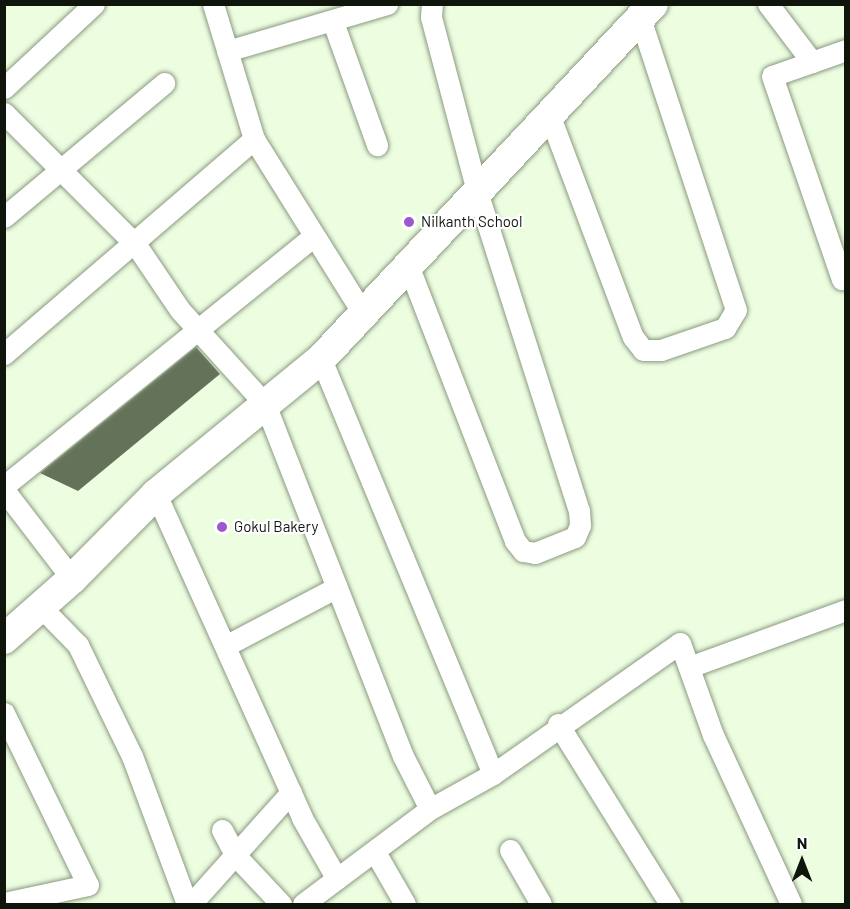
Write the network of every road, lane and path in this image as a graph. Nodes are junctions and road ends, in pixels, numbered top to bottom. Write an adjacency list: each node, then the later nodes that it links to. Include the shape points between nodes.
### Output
1 (94, 4): 12 (street)
2 (213, 4): 9 (street)
3 (387, 4): 7 (street)
4 (432, 4): 18 (street, via 431,17)
5 (768, 4): 10 (street)
6 (647, 11): 14 (main road); 14 (street, via 736,310 726,328 661,350 643,350 633,337)
7 (333, 22): 9 (street); 16 (street)
8 (846, 50): 10 (street)
9 (227, 51): 15 (street)
10 (812, 62): 23 (street, via 772,76 842,279)
11 (164, 83): 17 (street)
12 (4, 88)
13 (4, 113): 17 (street)
14 (549, 114): 18 (main road)
15 (254, 139): 20 (street); 21 (street)
16 (377, 145)
17 (62, 168): 19 (street); 21 (street)
18 (478, 195): 22 (main road); 22 (street, via 579,511 580,525 575,537 535,553 523,551 514,541)
19 (4, 217)
20 (315, 236): 24 (street); 25 (street)
21 (136, 245): 25 (street); 26 (street)
22 (408, 265): 24 (main road)
23 (846, 277)
24 (364, 315): 27 (main road)
25 (198, 330): 28 (street); 29 (street)
26 (4, 354)
27 (321, 359): 28 (main road); 40 (street)
28 (265, 404): 30 (main road); 32 (street)
29 (4, 488): 31 (street)
30 (156, 494): 31 (main road); 36 (street)
31 (72, 579): 33 (main road)
32 (337, 587): 36 (street); 42 (street, via 403,756)
33 (41, 607): 35 (main road); 49 (street, via 78,645 132,756)
34 (846, 610): 37 (street)
35 (4, 639)
36 (227, 645): 41 (street)
37 (689, 667): 39 (street, via 680,643); 55 (street, via 713,735)
38 (4, 713): 48 (street, via 88,885)
39 (558, 724): 40 (street); 54 (street)
40 (493, 774): 42 (street)
41 (291, 792): 46 (street); 47 (street)
42 (430, 809): 45 (street)
43 (222, 830): 46 (street)
44 (510, 850): 53 (street)
45 (375, 852): 47 (street); 52 (street)
46 (236, 856): 49 (street); 50 (street)
47 (337, 879): 51 (street)
48 (4, 903)
49 (189, 904)
50 (281, 904)
51 (303, 904)
52 (405, 904)
53 (541, 904)
54 (670, 904)
55 (791, 904)

